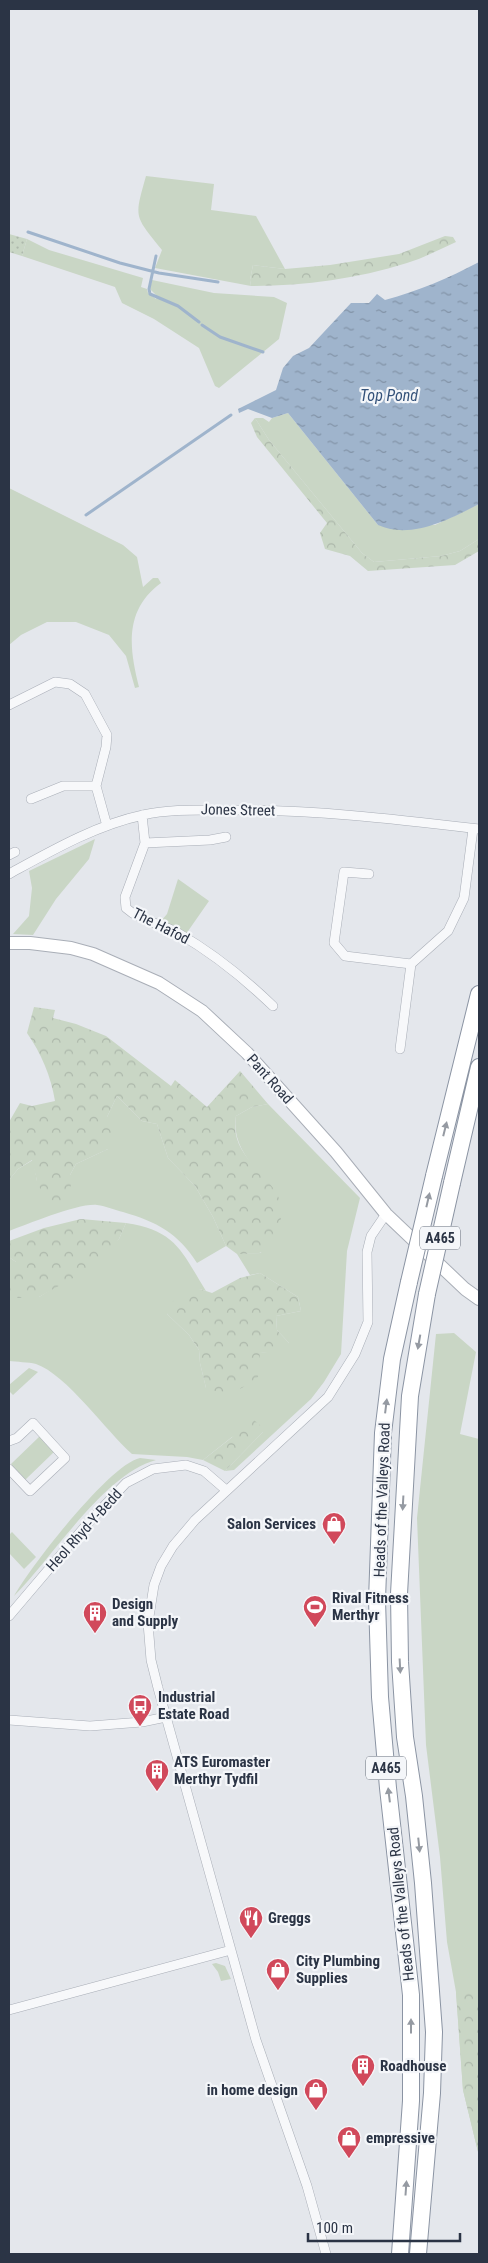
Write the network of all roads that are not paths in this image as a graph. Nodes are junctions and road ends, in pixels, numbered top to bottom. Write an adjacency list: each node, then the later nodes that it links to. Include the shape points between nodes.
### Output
1 (9, 705): 2 (street, via 55,682 78,687 107,735)
2 (96, 786): 3 (street, via 63,786); 5 (street)
3 (31, 799)
4 (142, 815): 5 (street, Jones Street); 6 (street, Jones Street, via 173,810 321,812); 8 (street, The Hafod)
5 (107, 826): 9 (street, Jones Street)
6 (476, 829): 12 (street, via 464,898 448,931)
7 (226, 837): 8 (street)
8 (145, 843): 14 (street, The Hafod, via 125,897 126,908 134,915 189,939)
9 (9, 874)
10 (369, 874): 12 (street, via 344,872 334,943 345,956)
11 (9, 943): 17 (street, Pant Road, via 71,948 93,954 159,984 202,1011 247,1053 336,1152)
12 (411, 964): 15 (street)
13 (479, 994): 28 (highway, Heads of the Valleys Road / A465, one-way to 13, bridge, via 412,2101 411,1995 380,1697 377,1600 383,1433 392,1359)
14 (273, 1006)
15 (400, 1049)
16 (479, 1067): 29 (highway, Heads of the Valleys Road / A465, one-way to 29, bridge, via 427,1294 410,1396 399,1594 402,1699 422,1874 434,2032)
17 (386, 1214): 18 (street, Pant Road, via 439,1266); 21 (street, via 371,1236 367,1252 368,1322 355,1354 328,1397)
18 (479, 1299)
19 (9, 1441): 20 (street, via 18,1438 33,1423 66,1458 30,1491)
20 (9, 1469)
21 (226, 1490): 22 (street, Heol Rhyd-Y-Bedd, via 204,1471 186,1465 153,1469 126,1483); 23 (street, via 173,1546 154,1585 148,1623 149,1642)
22 (9, 1616)
23 (166, 1717): 24 (street, via 90,1726); 25 (street)
24 (9, 1720)
25 (231, 1950): 26 (street); 27 (street, via 256,2040 310,2194)
26 (9, 2010)
27 (326, 2254)
28 (400, 2254)
29 (418, 2254)

